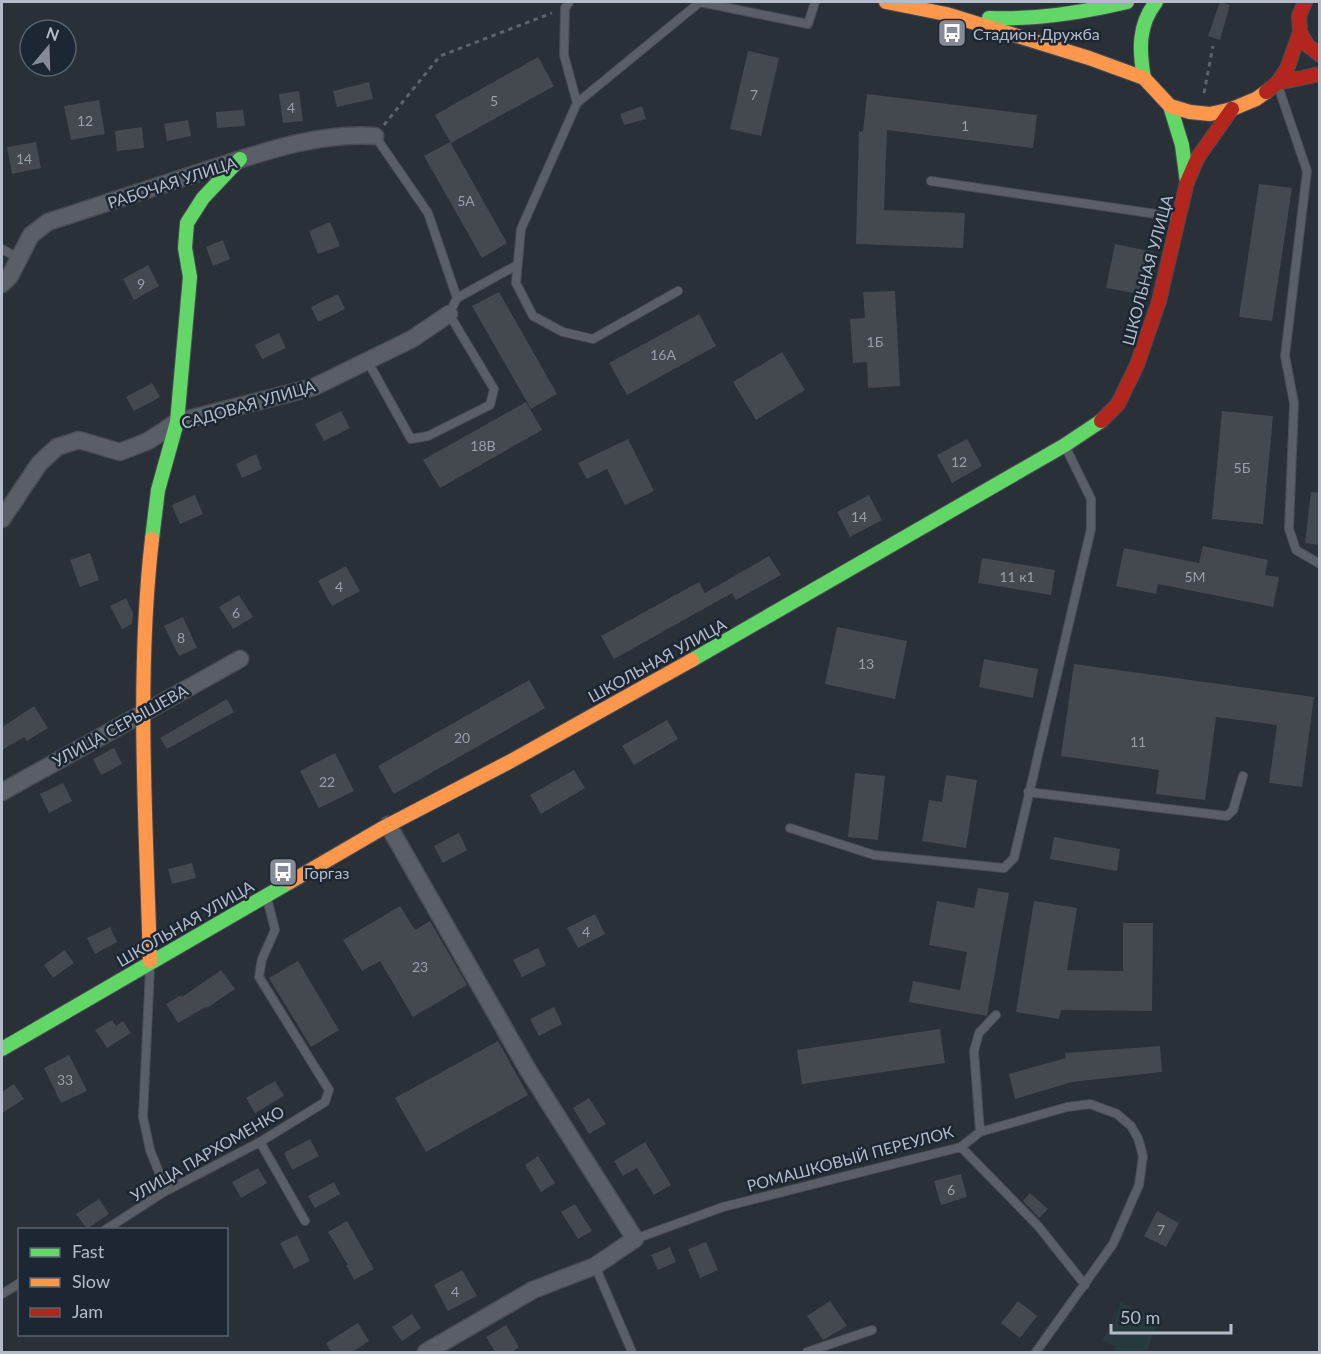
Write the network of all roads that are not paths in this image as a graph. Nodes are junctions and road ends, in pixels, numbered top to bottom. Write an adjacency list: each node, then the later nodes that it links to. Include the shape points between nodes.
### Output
1 (815, 2): 16 (lane, via 808,24 700,2)
2 (886, 2): 9 (main road)
3 (1127, 2): 8 (main road)
4 (1156, 2): 14 (main road, via 1143,22 1139,54)
5 (1289, 2): 10 (main road)
6 (1305, 2): 10 (main road)
7 (567, 5): 16 (lane, via 564,55)
8 (1077, 8): 9 (main road, via 1010,20)
9 (946, 15): 14 (main road)
10 (1299, 16): 11 (main road)
11 (1300, 32): 12 (main road, via 1307,45); 15 (main road, via 1287,69)
12 (1320, 55)
13 (1320, 74): 15 (main road)
14 (1144, 78): 17 (main road)
15 (1277, 83): 18 (main road, via 1256,99); 35 (lane, via 1307,171 1285,356 1294,403 1289,529 1296,550)
16 (577, 103): 26 (lane, via 521,229)
17 (1170, 106): 18 (main road, via 1210,114); 22 (main road, via 1182,145)
18 (1232, 109): 22 (main road, via 1198,157)
19 (375, 136): 20 (street, РАБОЧАЯ УЛИЦА, via 350,134 307,141); 29 (lane, via 428,213)
20 (240, 159): 25 (street, РАБОЧАЯ УЛИЦА, via 48,222 31,235); 32 (main road, via 203,198 187,223 185,248 190,277)
21 (932, 181): 23 (lane)
22 (1187, 182): 23 (main road, ШКОЛЬНАЯ УЛИЦА)
23 (1180, 218): 33 (main road, ШКОЛЬНАЯ УЛИЦА, via 1159,301 1137,365 1118,404 1100,422)
24 (2, 249): 25 (lane)
25 (18, 258): 27 (street, РАБОЧАЯ УЛИЦА)
26 (517, 265): 28 (lane, via 516,284 533,316 563,332 593,339); 29 (lane)
27 (2, 284)
28 (678, 291)
29 (456, 298): 30 (lane)
30 (450, 314): 31 (street, САДОВАЯ УЛИЦА); 31 (lane, via 494,389 490,405 428,436 411,439)
31 (368, 362): 32 (street, САДОВАЯ УЛИЦА, via 314,387)
32 (177, 422): 34 (street, САДОВАЯ УЛИЦА, via 148,441 120,452 79,440 57,447 39,464); 37 (main road, via 158,490 149,569)
33 (1065, 445): 40 (lane, via 1091,499 1091,529); 41 (main road, ШКОЛЬНАЯ УЛИЦА, via 738,634)
34 (2, 519)
35 (1320, 564)
36 (240, 659): 37 (street, УЛИЦА СЕРЫШЕВА)
37 (143, 712): 39 (street, УЛИЦА СЕРЫШЕВА); 44 (main road)
38 (1243, 776): 40 (lane, via 1233,810 1227,816)
39 (2, 792)
40 (1028, 792): 42 (lane, via 1014,858 1004,868 874,855)
41 (388, 825): 43 (main road, ШКОЛЬНАЯ УЛИЦА); 53 (street, via 528,1070)
42 (790, 828)
43 (267, 895): 44 (main road, ШКОЛЬНАЯ УЛИЦА); 48 (lane, УЛИЦА ПАРХОМЕНКО, via 274,930 259,977 329,1090 325,1102)
44 (150, 961): 46 (main road, ШКОЛЬНАЯ УЛИЦА); 50 (lane, via 143,1117)
45 (996, 1015): 47 (lane, via 979,1033 974,1051)
46 (2, 1049)
47 (980, 1132): 49 (lane, РОМАШКОВЫЙ ПЕРЕУЛОК); 56 (lane, РОМАШКОВЫЙ ПЕРЕУЛОК, via 1090,1104 1117,1114 1131,1126 1143,1156 1139,1185 1113,1244)
48 (260, 1142): 50 (lane, УЛИЦА ПАРХОМЕНКО); 51 (lane)
49 (961, 1147): 53 (lane, РОМАШКОВЫЙ ПЕРЕУЛОК, via 723,1207); 56 (lane, via 1039,1227)
50 (164, 1192): 52 (lane, УЛИЦА ПАРХОМЕНКО)
51 (305, 1221)
52 (108, 1228)
53 (635, 1239): 54 (street)
54 (595, 1266): 59 (street, via 533,1290); 60 (lane)
55 (18, 1284): 57 (lane)
56 (1085, 1285): 62 (lane, РОМАШКОВЫЙ ПЕРЕУЛОК)
57 (2, 1294)
58 (872, 1330): 61 (lane)
59 (426, 1353)
60 (632, 1353)
61 (807, 1353)
62 (1036, 1353)

